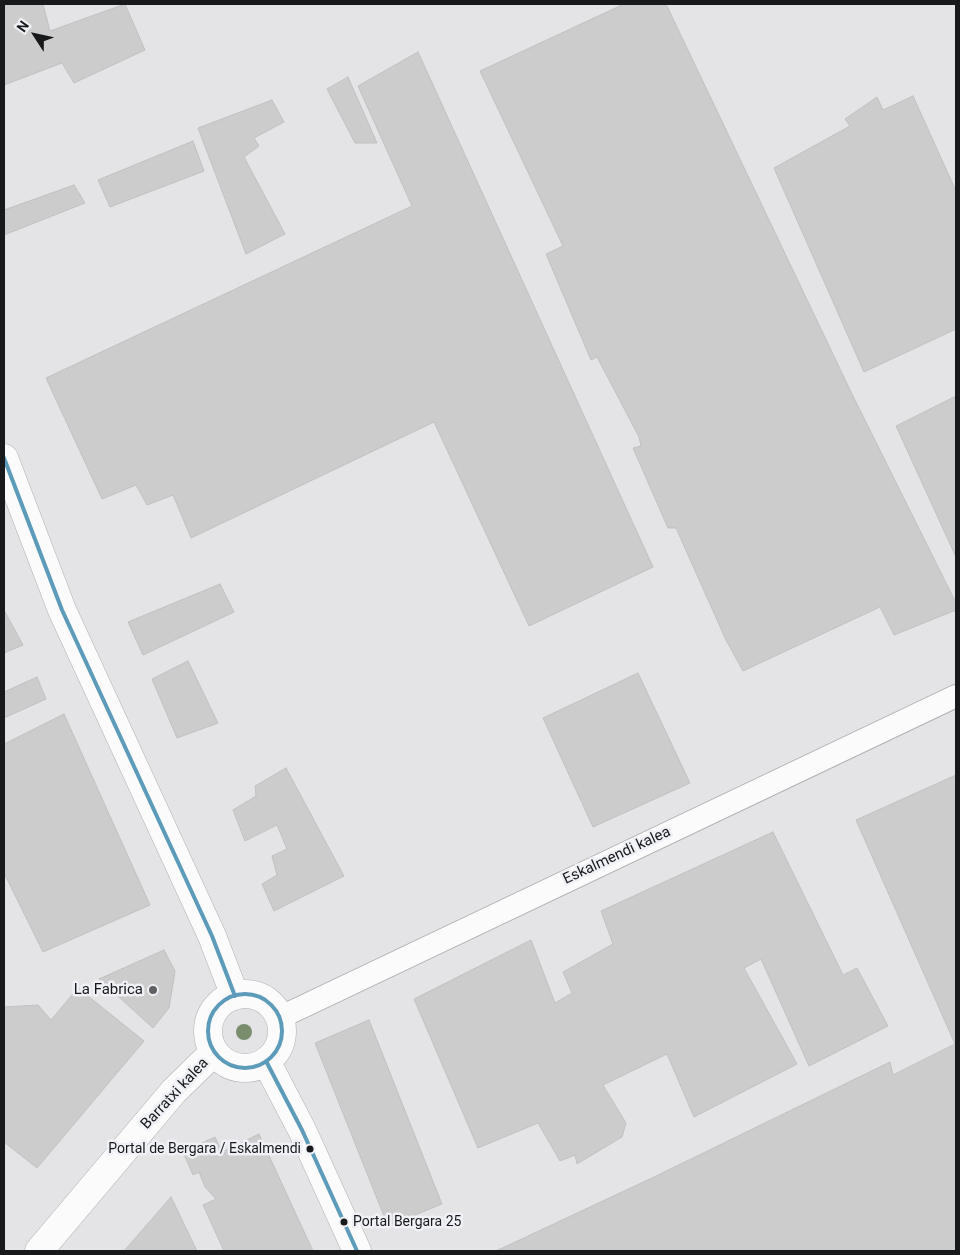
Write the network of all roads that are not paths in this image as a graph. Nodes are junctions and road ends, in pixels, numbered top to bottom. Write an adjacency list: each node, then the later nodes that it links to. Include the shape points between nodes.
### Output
1 (4, 458): 3 (street, via 62,610 212,936)
2 (956, 696): 4 (street, Eskalmendi kalea)
3 (234, 996): 4 (street, via 248,994 261,998 272,1006); 5 (street, via 224,1001 210,1019 209,1042)
4 (279, 1018): 6 (street, via 280,1042)
5 (214, 1052): 6 (street, via 229,1065 248,1069); 7 (street, Barratxi kalea, via 174,1091)
6 (266, 1062): 8 (street, via 302,1130)
7 (39, 1251)
8 (357, 1251)

